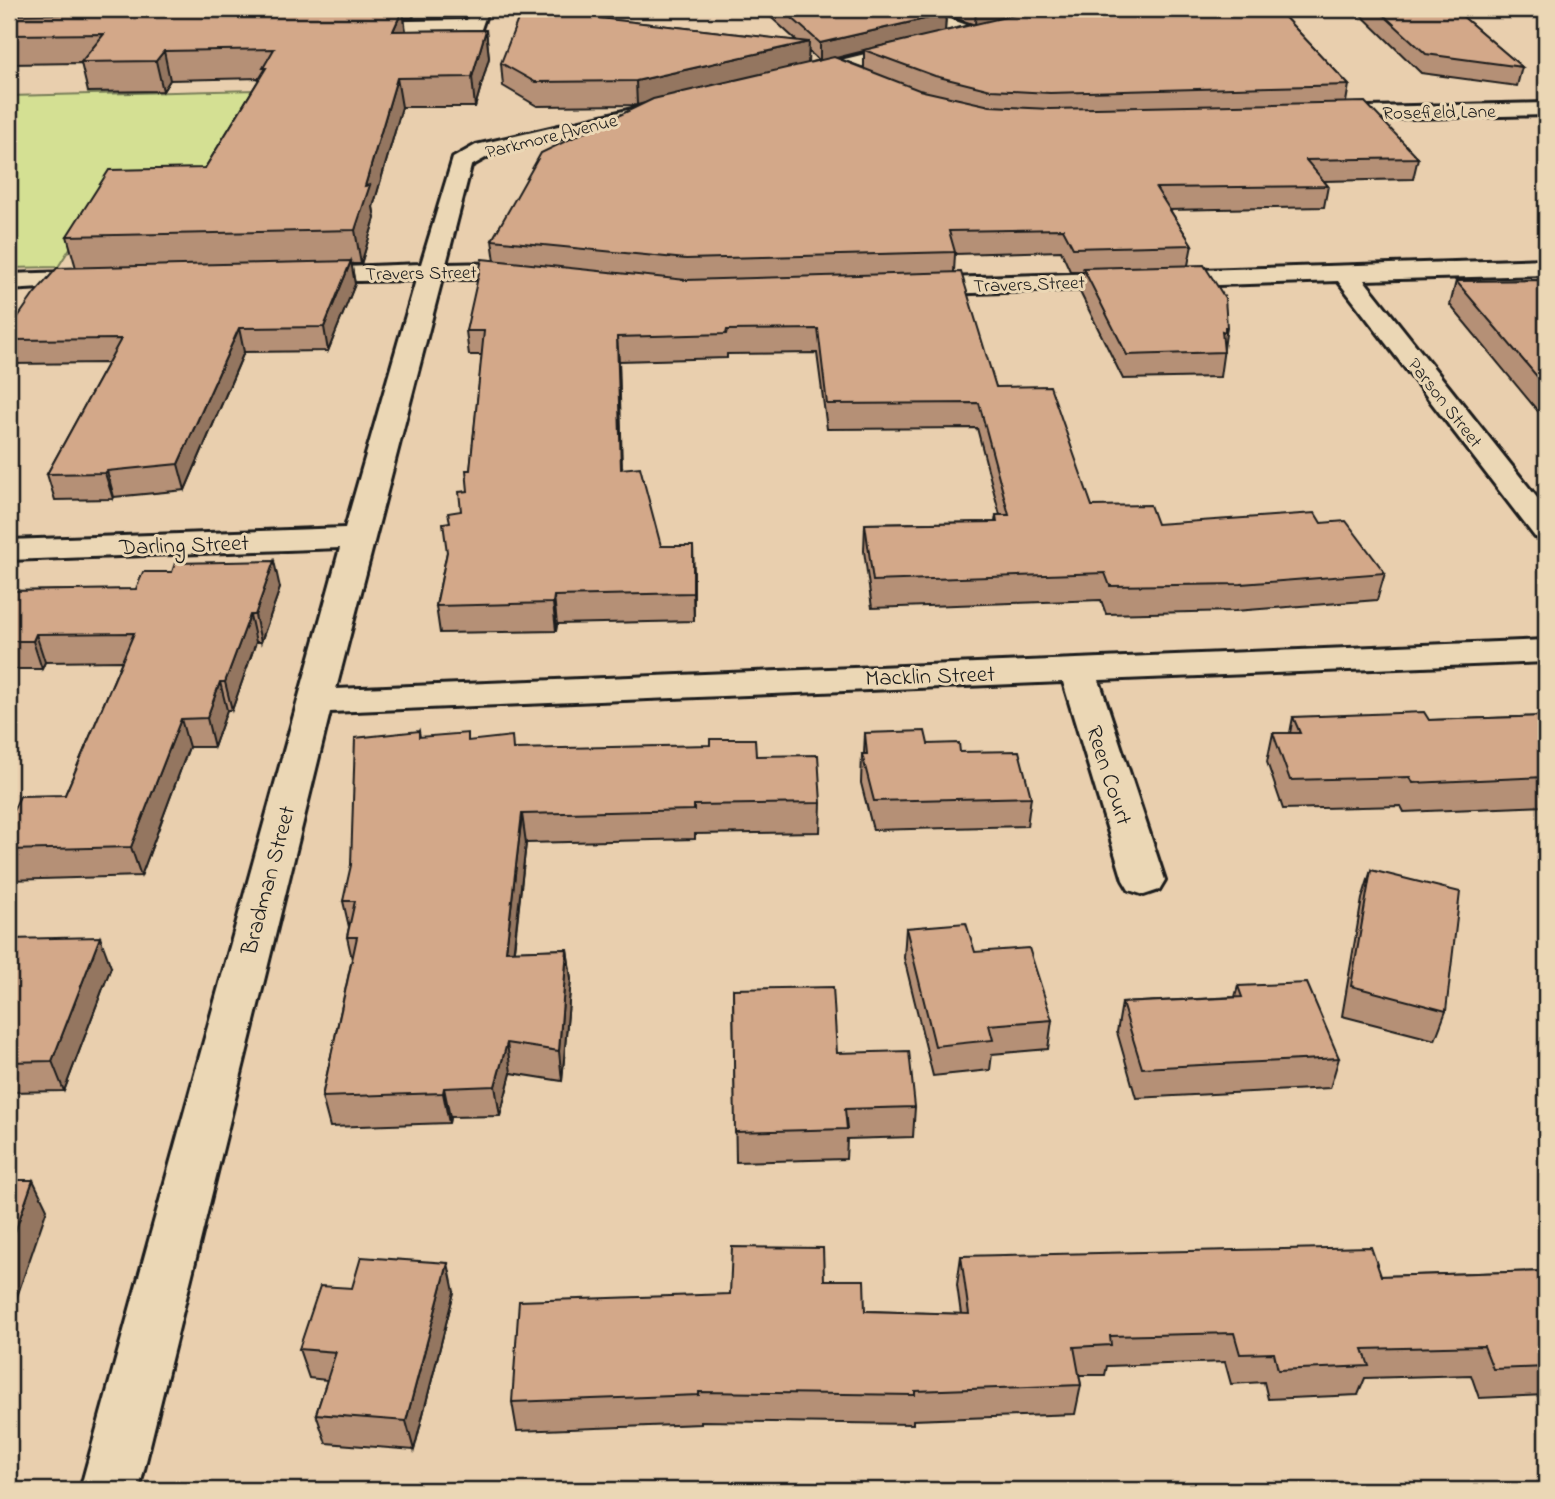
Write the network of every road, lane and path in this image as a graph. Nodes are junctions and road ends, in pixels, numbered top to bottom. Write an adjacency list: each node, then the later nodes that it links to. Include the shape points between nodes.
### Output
1 (479, 9): 3 (street, via 475,25)
2 (905, 9): 4 (street, via 981,32)
3 (340, 29)
4 (836, 67): 5 (street); 6 (street)
5 (785, 79)
6 (875, 82)
7 (683, 103): 11 (street, Parkmore Avenue, via 484,150 461,163)
8 (1546, 109): 9 (street, Rosefield Lane)
9 (1309, 115)
10 (1546, 267): 12 (street, Travers Street)
11 (432, 271): 13 (street, Travers Street); 15 (street, Travers Street); 19 (street, Bradman Street)
12 (1345, 273): 17 (street, Travers Street); 18 (street, Parson Street)
13 (281, 275)
14 (118, 279): 16 (street)
15 (556, 279)
16 (9, 282)
17 (883, 287)
18 (1546, 530)
19 (359, 537): 20 (street, Darling Street); 23 (street, Bradman Street)
20 (9, 550)
21 (1546, 652): 22 (street, Macklin Street)
22 (1077, 669): 23 (street, Macklin Street); 24 (street, Reen Court)
23 (314, 701): 25 (street, Bradman Street)
24 (1144, 880)
25 (109, 1490)

